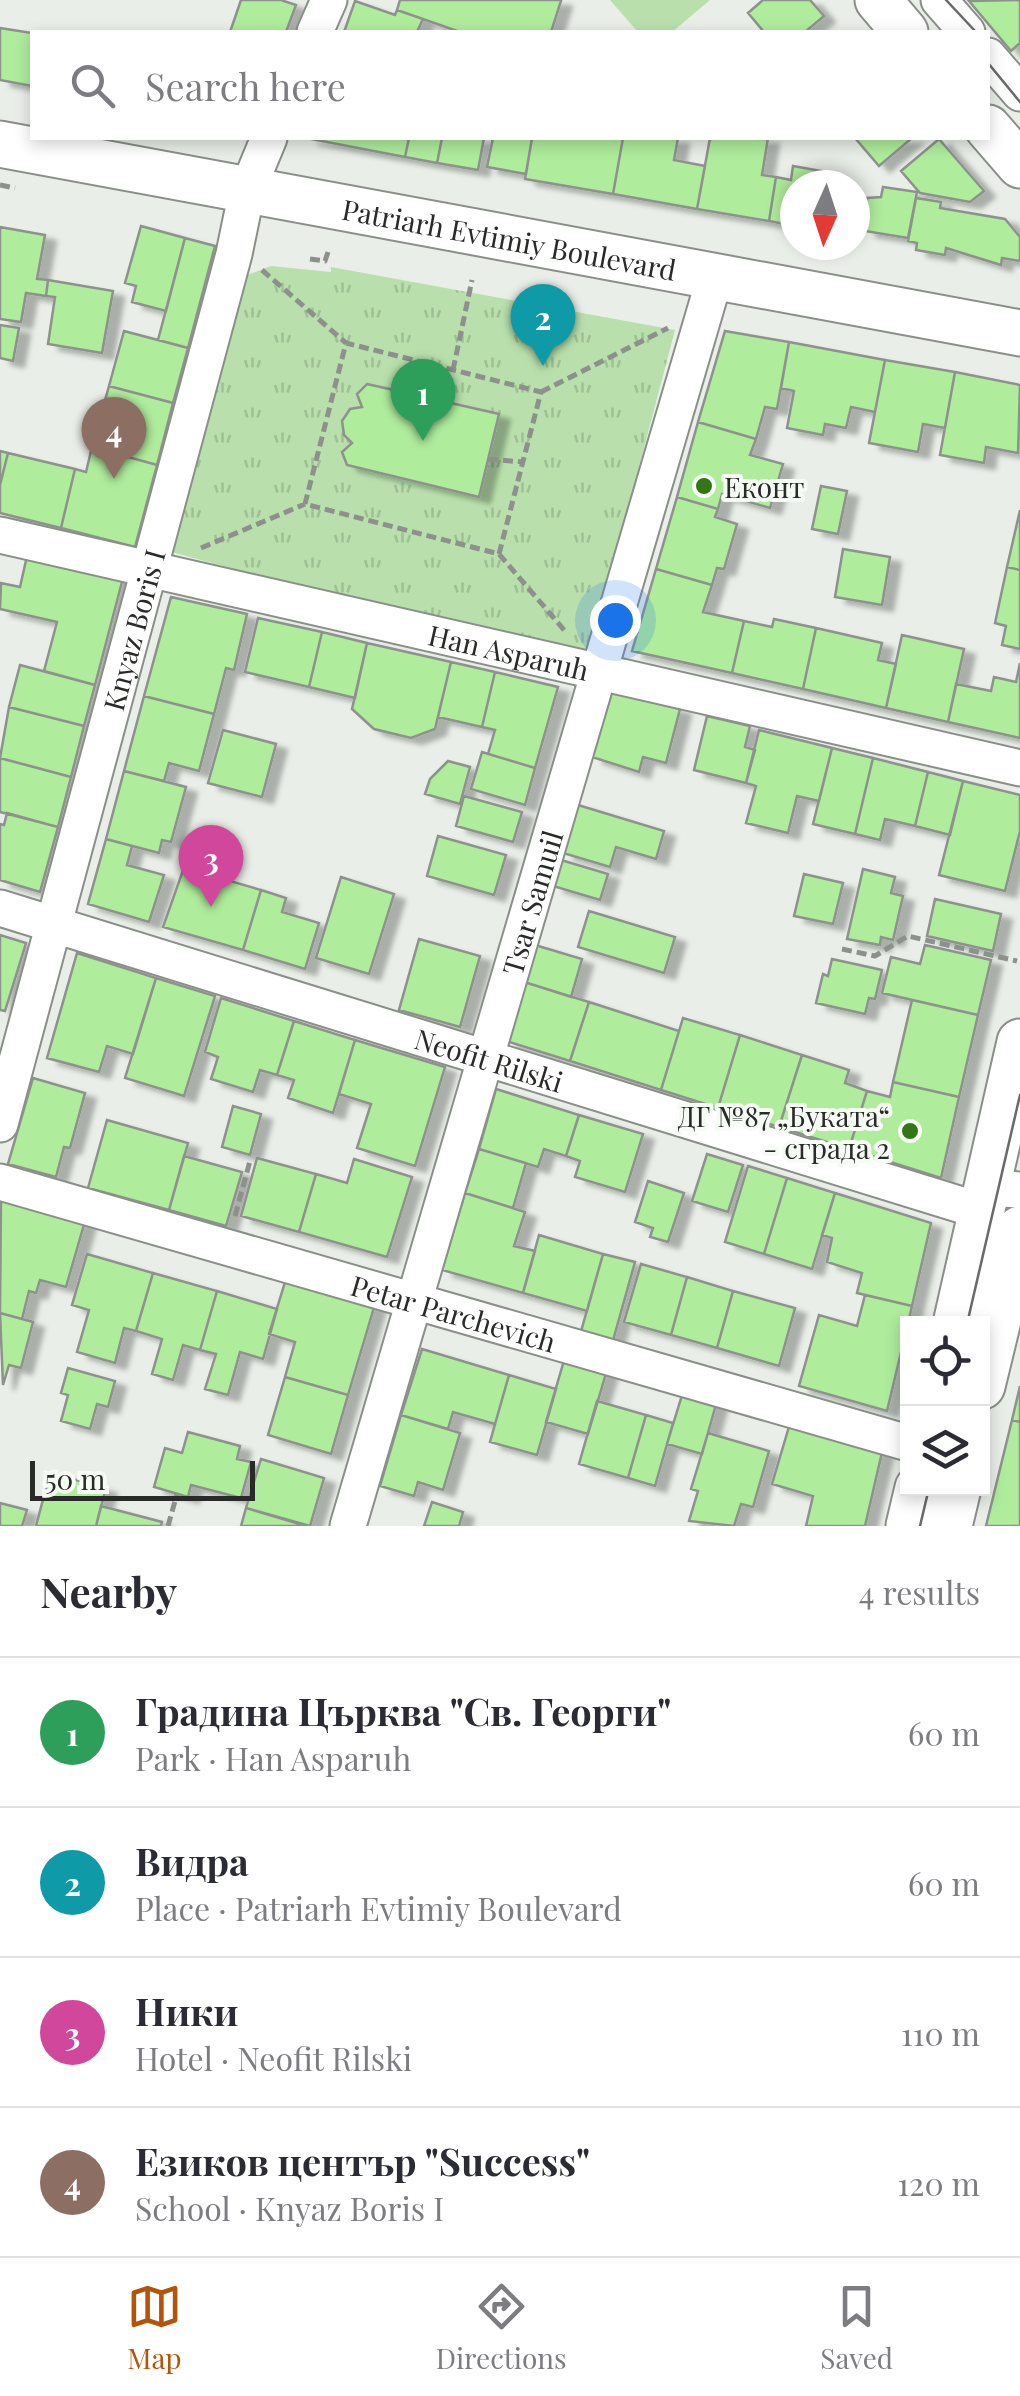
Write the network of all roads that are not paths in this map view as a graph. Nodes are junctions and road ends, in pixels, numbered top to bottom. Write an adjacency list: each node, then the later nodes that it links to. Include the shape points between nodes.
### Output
1 (329, 0): 5 (street)
2 (878, 0): 6 (main road)
3 (894, 0): 7 (main road)
4 (939, 0): 8 (street)
5 (316, 30)
6 (905, 30)
7 (906, 30)
8 (965, 30)
9 (990, 58): 10 (street)
10 (1020, 93)
11 (990, 130): 14 (main road)
12 (267, 140): 15 (street, Knyaz Boris I)
13 (0, 144): 15 (main road, Patriarh Evtimiy Boulevard)
14 (1020, 165)
15 (247, 191): 16 (main road, Patriarh Evtimiy Boulevard); 19 (street, Knyaz Boris I)
16 (715, 277): 17 (main road, Patriarh Evtimiy Boulevard); 20 (street, Tsar Samuil)
17 (1020, 333)
18 (0, 535): 19 (street, Han Asparuh)
19 (148, 570): 20 (street, Han Asparuh); 23 (street, Knyaz Boris I)
20 (602, 672): 21 (street, Han Asparuh); 25 (street, Tsar Samuil)
21 (1020, 768)
22 (0, 908): 23 (street, Neofit Rilski)
23 (55, 925): 25 (street, Neofit Rilski); 26 (street, Knyaz Boris I)
24 (1020, 1042): 28 (main road)
25 (486, 1059): 28 (street, Neofit Rilski); 29 (street, Tsar Samuil)
26 (0, 1124)
27 (0, 1182): 29 (street, Petar Parchevich)
28 (1002, 1204): 30 (main road); 31 (main road)
29 (416, 1300): 32 (street, Petar Parchevich); 35 (street, Tsar Samuil)
30 (959, 1316)
31 (990, 1316)
32 (900, 1441)
33 (916, 1496): 36 (main road)
34 (956, 1496): 37 (main road)
35 (348, 1526)
36 (909, 1526)
37 (949, 1526)

